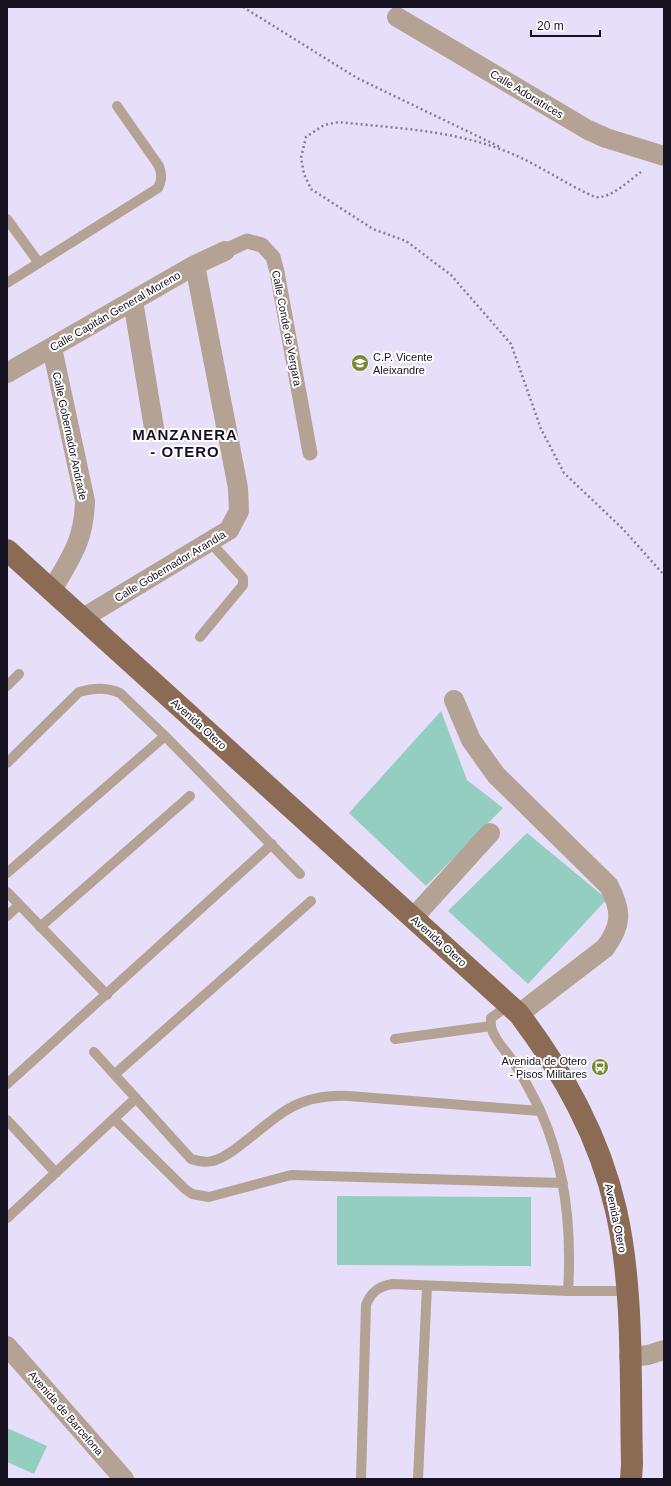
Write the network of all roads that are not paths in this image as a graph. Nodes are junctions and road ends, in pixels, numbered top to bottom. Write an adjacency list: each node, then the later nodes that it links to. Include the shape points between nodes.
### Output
1 (397, 17): 3 (street, Calle Adoratrices, via 588,130)
2 (117, 106): 6 (lane, via 160,166 162,173 158,188)
3 (664, 156)
4 (7, 219): 6 (lane)
5 (225, 251): 7 (street, Calle Capitán General Moreno); 13 (street, Calle Conde de Vergara, via 247,241 262,246 273,257 278,272)
6 (39, 263): 8 (lane)
7 (195, 264): 9 (street, Calle Capitán General Moreno); 14 (street, Calle Gobernador Arandia, via 238,488 239,511 229,530)
8 (7, 283)
9 (133, 301): 10 (street, Calle Capitán General Moreno); 12 (street)
10 (52, 348): 11 (street, Calle Capitán General Moreno); 16 (street, Calle Gobernador Andrade, via 84,501 84,521 80,540)
11 (7, 374)
12 (154, 428)
13 (310, 453)
14 (210, 542): 17 (street, Calle Gobernador Arandia); 18 (lane, via 243,578 243,585)
15 (7, 550): 16 (main road, Avenida Otero)
16 (52, 590): 17 (main road, Avenida Otero)
17 (83, 618): 33 (main road, Avenida Otero)
18 (200, 637)
19 (19, 674): 20 (lane)
20 (7, 686)
21 (454, 700): 36 (street, via 471,740 496,775 609,886 617,901 619,918 615,934 605,948)
22 (165, 736): 23 (lane, via 120,693 103,688 91,689 80,692); 26 (lane); 27 (lane)
23 (7, 763)
24 (190, 796): 34 (lane)
25 (490, 833): 33 (street)
26 (272, 844): 28 (lane); 35 (lane)
27 (7, 873)
28 (300, 874)
29 (7, 892): 31 (lane)
30 (311, 901): 40 (lane)
31 (19, 905): 32 (lane); 34 (lane)
32 (7, 916)
33 (413, 918): 36 (main road, Avenida Otero)
34 (40, 927): 35 (lane)
35 (107, 995): 41 (lane)
36 (514, 1009): 37 (lane, via 491,1018); 51 (main road, Avenida Otero, via 545,1049 569,1087 591,1133 616,1210 624,1254)
37 (490, 1026): 38 (lane); 43 (lane, via 530,1089)
38 (395, 1039)
39 (94, 1052): 40 (lane)
40 (115, 1074): 42 (lane)
41 (7, 1084)
42 (136, 1098): 43 (lane, via 191,1159 200,1162 210,1162 224,1156 290,1108 318,1098 349,1096); 44 (lane)
43 (540, 1111): 47 (lane, via 555,1151)
44 (114, 1118): 46 (lane); 47 (lane, via 185,1189 200,1196 217,1195 291,1175)
45 (7, 1120): 46 (lane)
46 (56, 1173): 48 (lane)
47 (563, 1183): 50 (lane, via 570,1242)
48 (7, 1218)
49 (427, 1286): 50 (lane); 57 (lane, via 385,1285 373,1292 366,1305); 58 (lane)
50 (568, 1291): 51 (lane)
51 (627, 1292): 54 (main road, Avenida Otero)
52 (7, 1346): 56 (street, Avenida de Barcelona)
53 (664, 1350): 54 (street, via 648,1356)
54 (630, 1358): 55 (main road, Avenida Otero)
55 (634, 1474)
56 (124, 1479)
57 (361, 1479)
58 (418, 1479)

